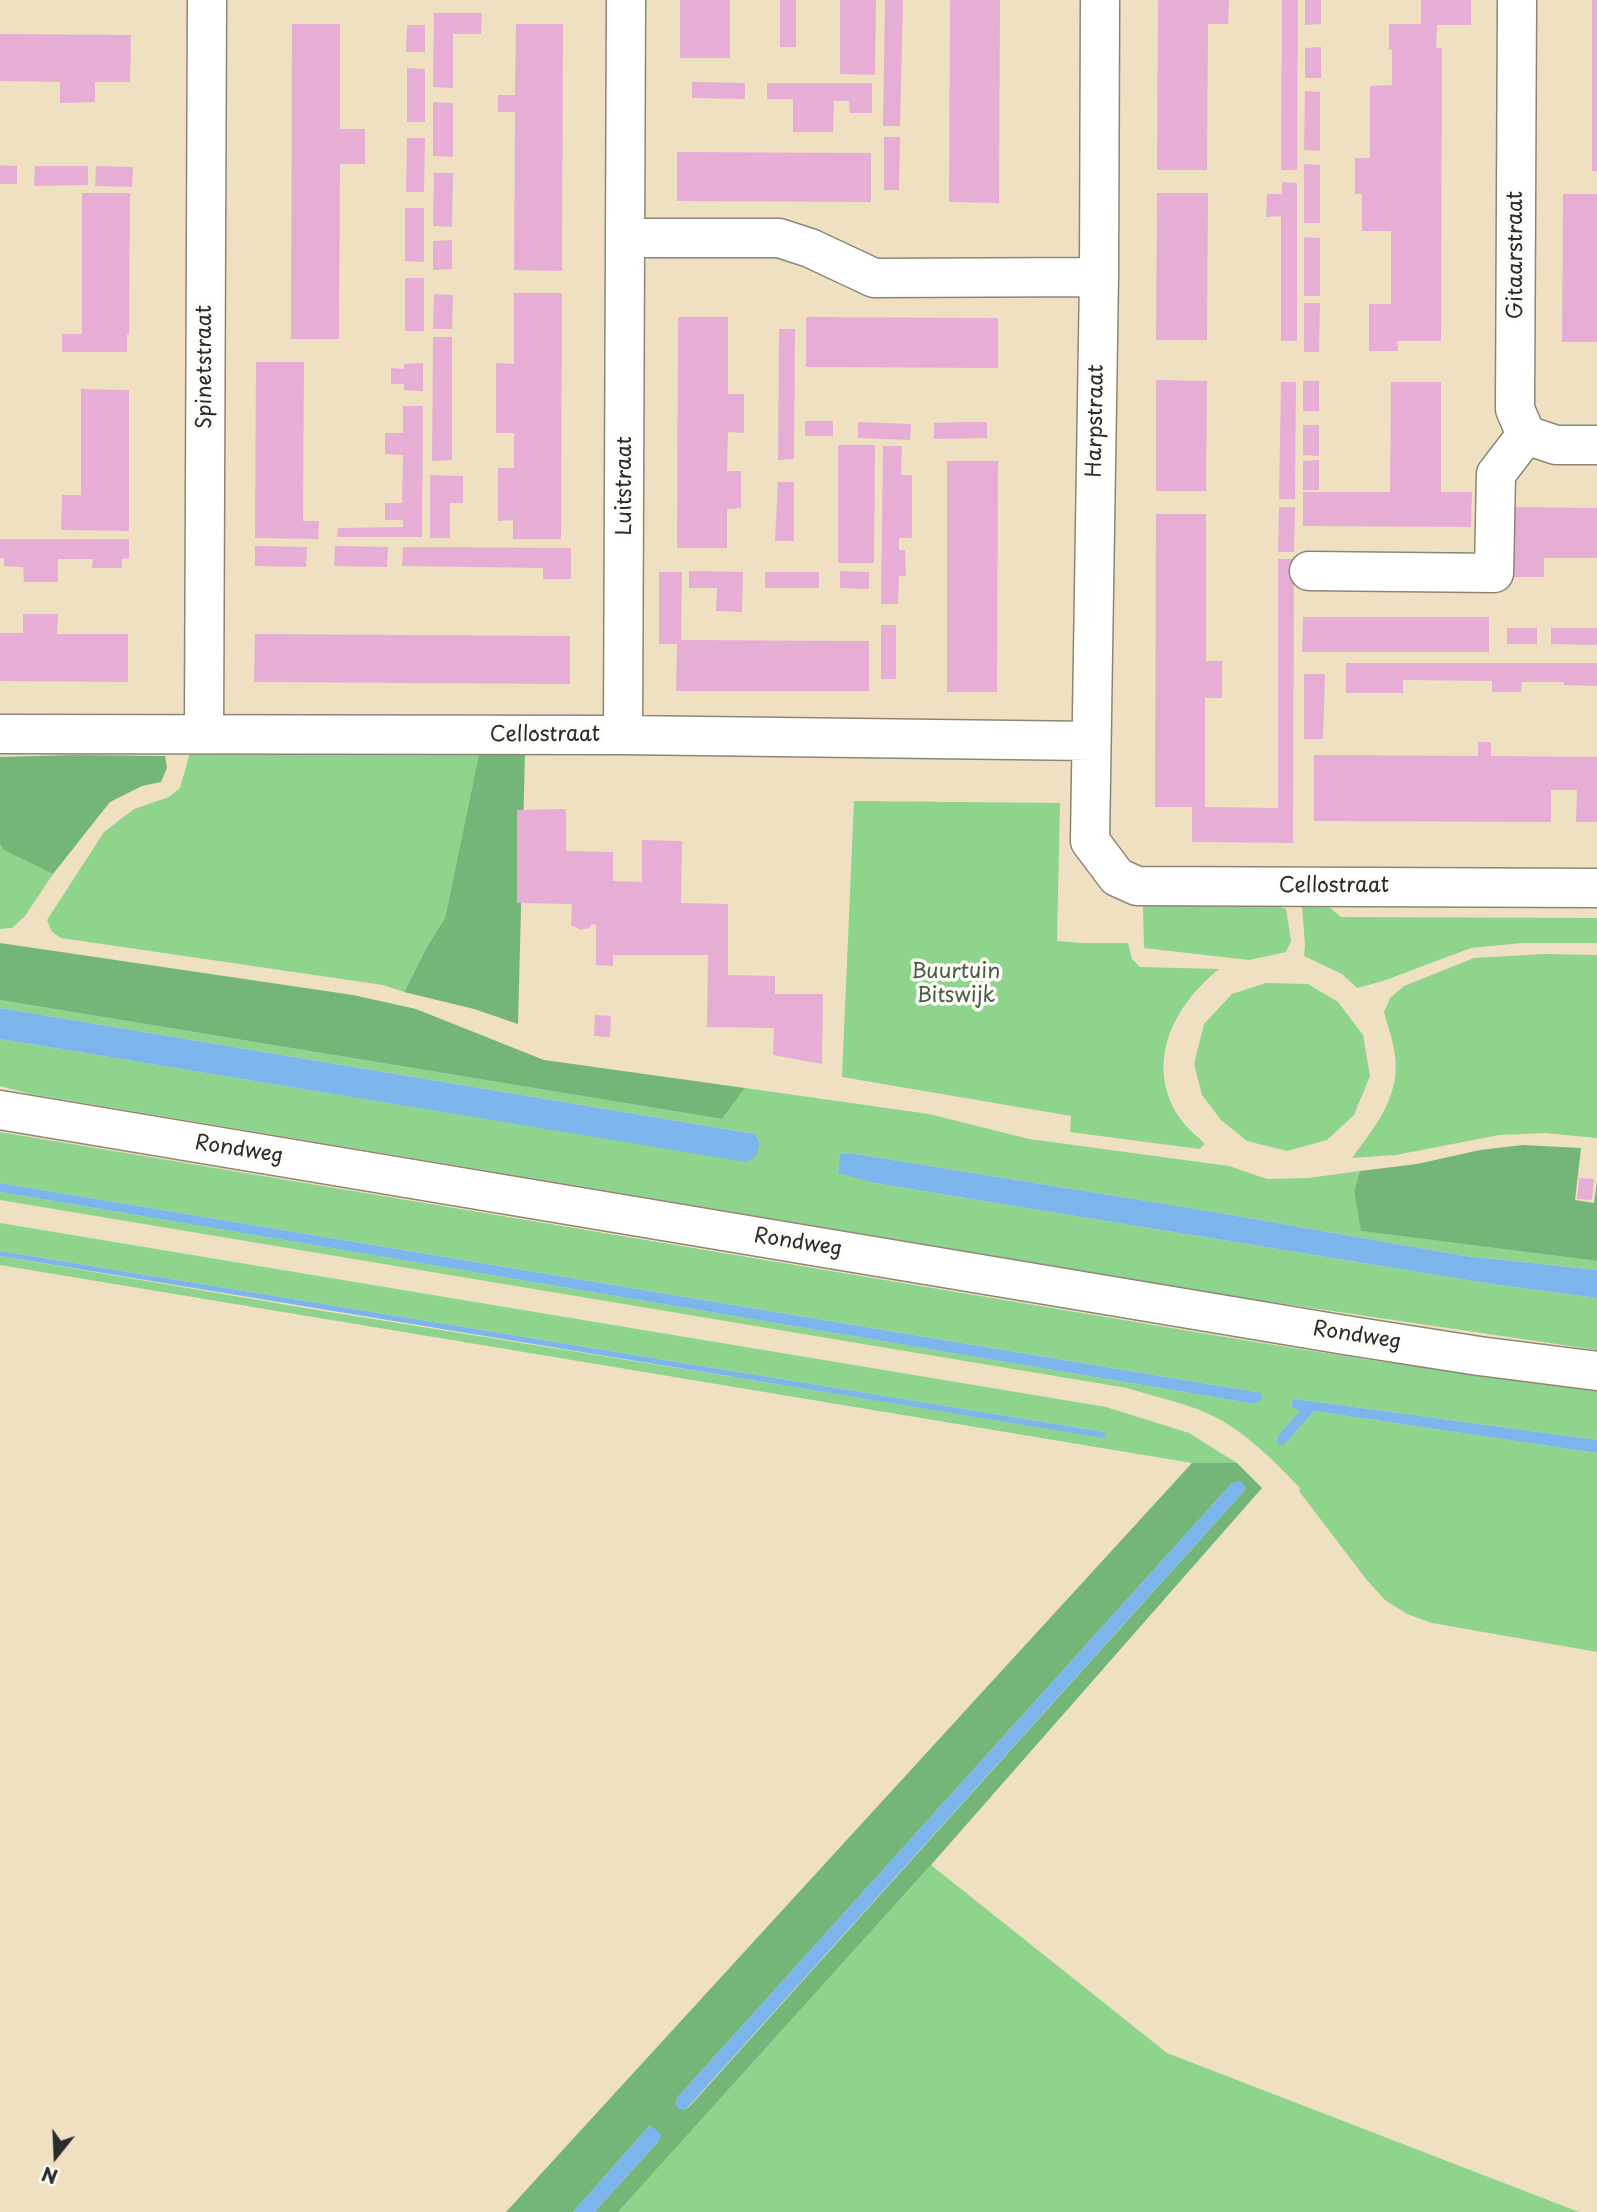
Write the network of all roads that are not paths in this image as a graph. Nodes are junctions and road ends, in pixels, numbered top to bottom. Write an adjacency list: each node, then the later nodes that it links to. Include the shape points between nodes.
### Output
1 (207, 0): 10 (street, Spinetstraat)
2 (626, 0): 5 (street, Luitstraat)
3 (1100, 0): 6 (street, Harpstraat)
4 (1517, 0): 7 (street, Gitaarstraat, via 1515,409)
5 (626, 238): 6 (street, via 779,238 874,278); 12 (street, Luitstraat)
6 (1099, 277): 13 (street, Harpstraat)
7 (1526, 435): 8 (street, via 1556,445); 9 (street, via 1496,474 1494,573)
8 (1597, 445)
9 (1309, 571)
10 (204, 733): 11 (street, Cellostraat); 12 (street, Cellostraat)
11 (0, 734)
12 (623, 735): 13 (street, Cellostraat)
13 (1090, 741): 14 (street, Harpstraat)
14 (1090, 841): 15 (street, Cellostraat, via 1116,877 1138,886)
15 (1597, 888)
16 (0, 1110): 17 (street, Rondweg, via 1345,1335)
17 (1597, 1371)

